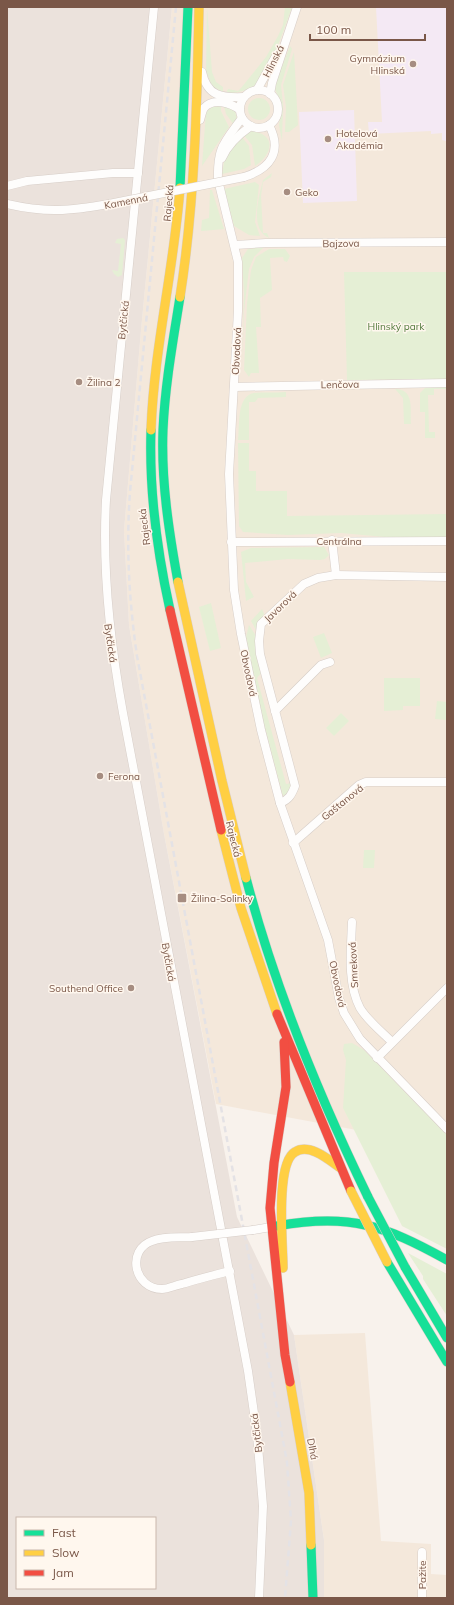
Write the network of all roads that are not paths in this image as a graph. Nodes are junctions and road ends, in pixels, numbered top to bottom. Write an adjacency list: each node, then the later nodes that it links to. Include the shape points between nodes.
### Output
1 (154, 7): 15 (street, Bytčická)
2 (188, 7): 34 (main road, Rajecká, via 178,215 152,400 150,460 154,524 168,600 226,854 246,925)
3 (199, 7): 6 (main road, Rajecká)
4 (297, 7): 5 (street, Hlinská)
5 (289, 31): 7 (street, Hlinská); 8 (street, Hlinská)
6 (198, 55): 9 (street, via 204,83 210,91 228,97); 13 (main road, Rajecká)
7 (257, 90): 8 (street); 9 (street)
8 (270, 94): 11 (street, via 278,110)
9 (244, 96): 10 (street)
10 (241, 114): 12 (street); 13 (street, via 228,104 209,104 204,109); 14 (street, Obvodová, via 224,141)
11 (269, 125): 12 (street, via 263,128); 17 (street, Kamenná, bridge, via 275,136 273,155 260,170 244,177 69,210 49,211)
12 (251, 126): 14 (street, via 230,145)
13 (196, 130): 44 (main road, Rajecká, bridge, via 189,235 165,401 163,459 167,522 181,599 239,852 256,914 294,1027 321,1095 368,1197)
14 (217, 168): 19 (street, Obvodová, via 219,186)
15 (138, 173): 16 (street, via 27,181); 42 (street, Bytčická, via 106,500 106,600 113,660)
16 (7, 186)
17 (7, 204)
18 (447, 242): 19 (street, Bajzova)
19 (235, 245): 21 (street, Obvodová, via 239,280)
20 (447, 383): 21 (street, Lenčova)
21 (234, 387): 24 (street, Obvodová, via 229,467)
22 (332, 540): 23 (street, Centrálna); 24 (street, Centrálna); 25 (street)
23 (447, 541)
24 (231, 542): 30 (street, Obvodová, via 234,590 241,634 261,730)
25 (336, 576): 26 (street, Javorová); 28 (street, Javorová, via 318,578 304,584 261,624 260,654)
26 (447, 577)
27 (330, 662): 28 (street, via 321,665)
28 (274, 711): 30 (street, Javorová, via 295,786 286,801)
29 (447, 782): 31 (street, Gaštanová, via 366,782 359,785)
30 (280, 803): 31 (street, Obvodová)
31 (293, 843): 36 (street, Obvodová, via 328,940 341,1006 360,1039)
32 (352, 922): 35 (street, Smreková, via 351,967 355,996 368,1019)
33 (447, 988): 35 (street)
34 (282, 1030): 38 (main road); 40 (main road, via 286,1081 270,1197)
35 (392, 1042): 36 (street)
36 (377, 1058): 37 (street, Obvodová)
37 (445, 1124)
38 (339, 1167): 39 (main road, via 322,1155 309,1150 293,1153 283,1169); 45 (main road, bridge, via 387,1262)
39 (284, 1224): 40 (main road); 41 (main road, via 326,1220 359,1223 405,1239); 43 (main road)
40 (271, 1227): 42 (street, bridge, via 152,1241 144,1245 136,1261 141,1280 148,1286 163,1289); 43 (main road)
41 (447, 1260)
42 (230, 1271): 47 (street, Bytčická, via 248,1371 261,1475)
43 (282, 1306): 48 (main road, Dlhá, via 285,1355 309,1493)
44 (447, 1338)
45 (447, 1362)
46 (422, 1552): 49 (street, Pažite)
47 (259, 1598)
48 (313, 1598)
49 (422, 1598)

